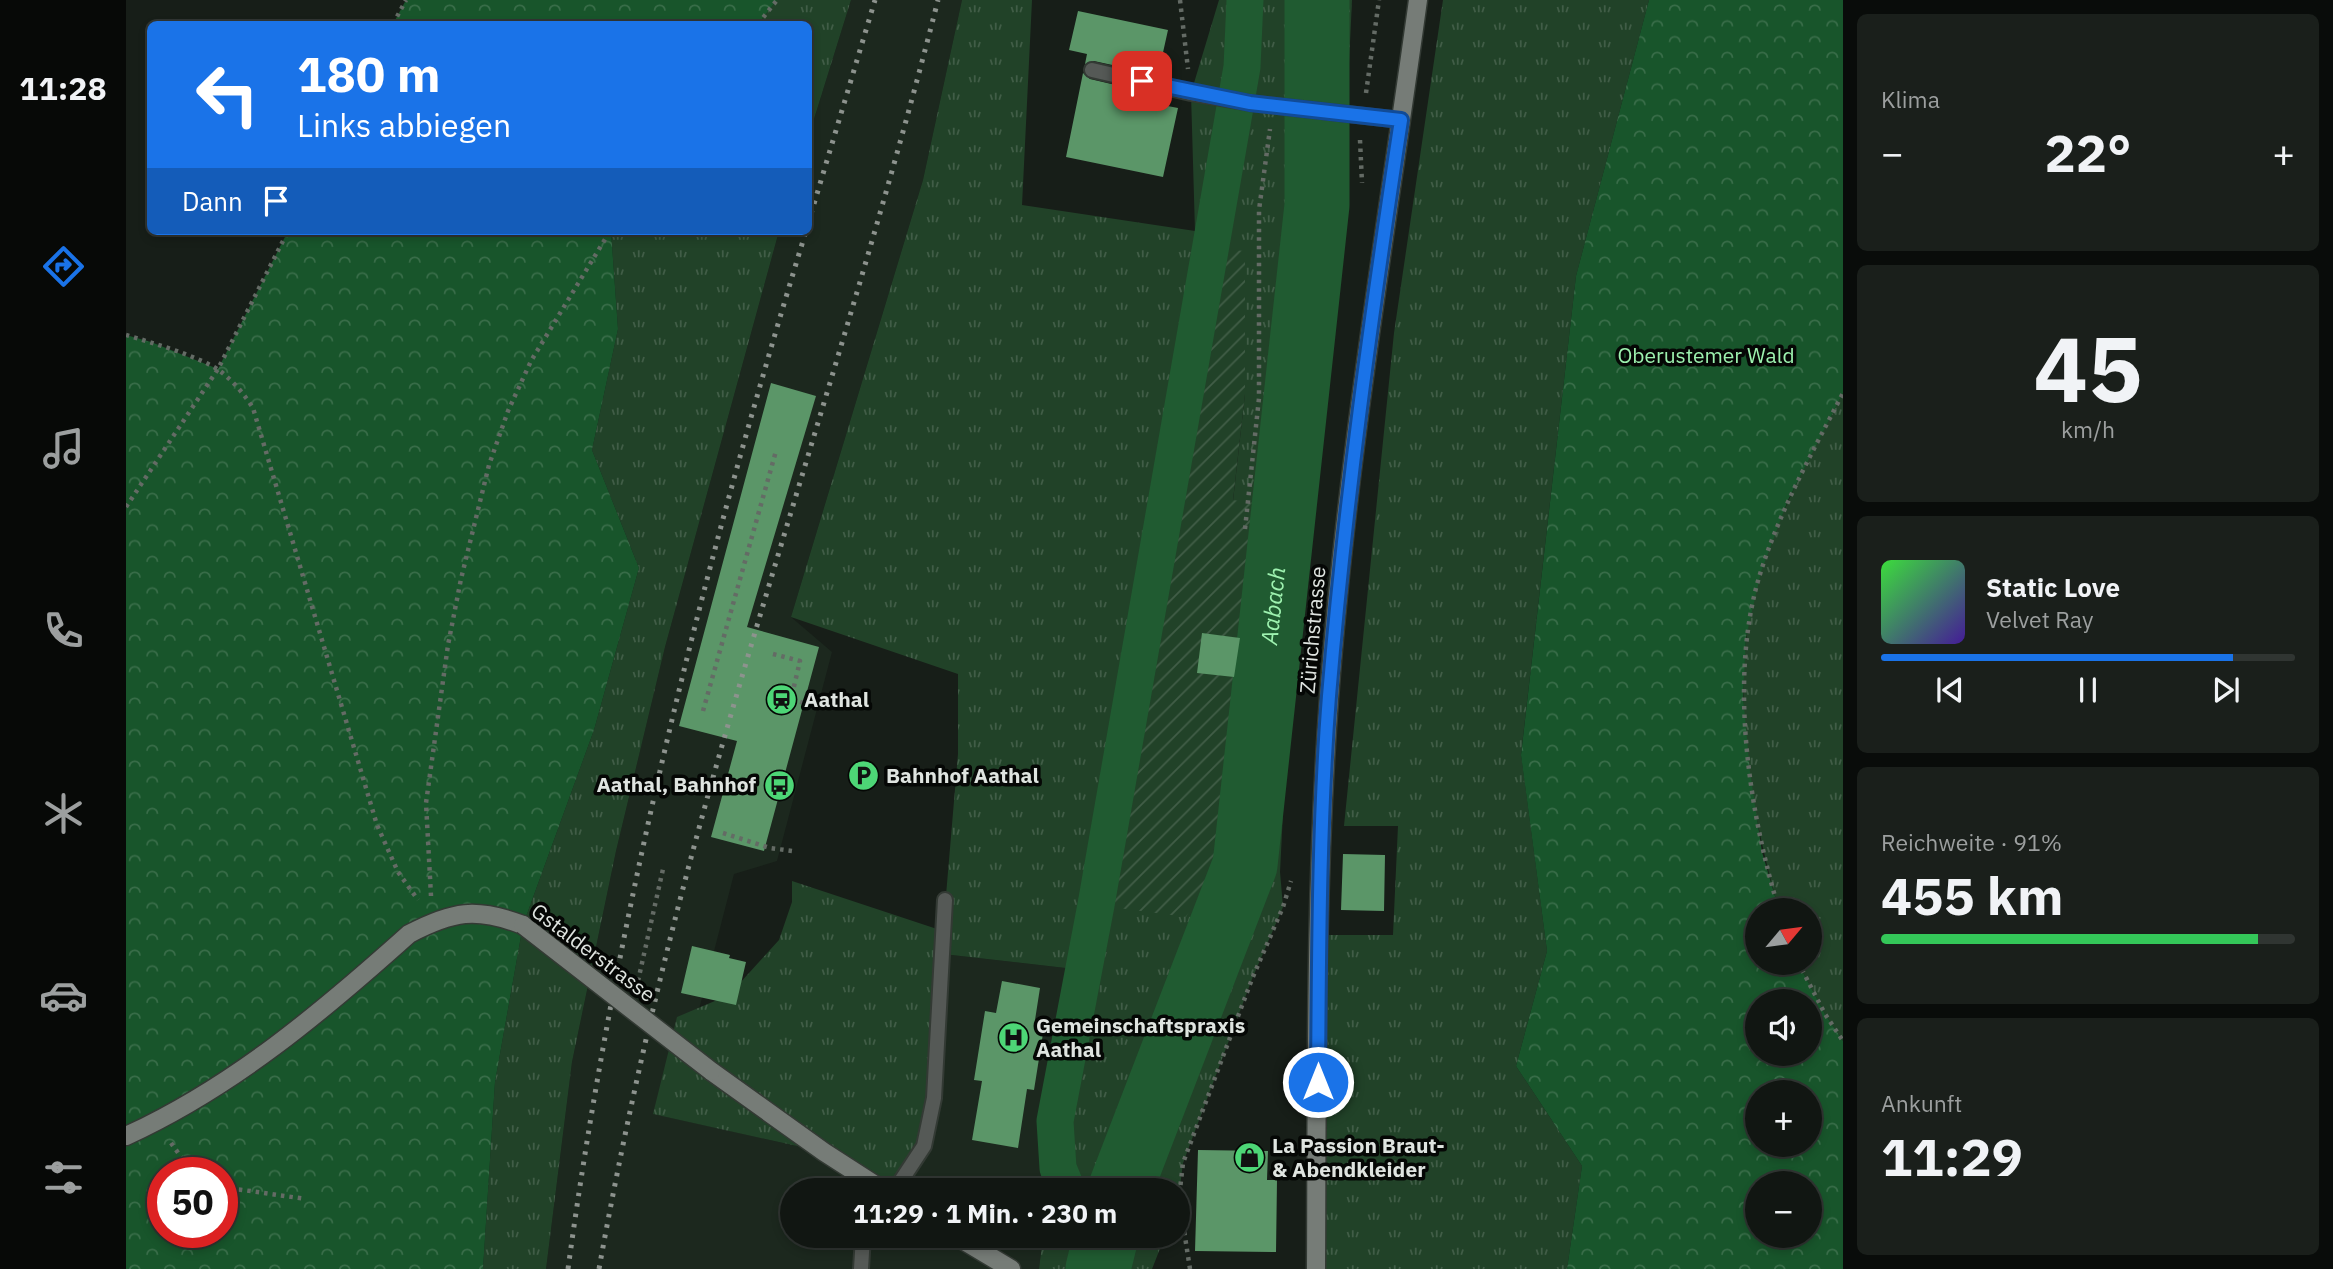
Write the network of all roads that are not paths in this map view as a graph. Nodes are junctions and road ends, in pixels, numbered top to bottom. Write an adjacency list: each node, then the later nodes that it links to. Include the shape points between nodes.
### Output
1 (1418, 0): 3 (main road, Zürichstrasse)
2 (1092, 70): 3 (lane, via 1223,99)
3 (1401, 120): 12 (main road, Zürichstrasse, via 1370,318 1329,698 1319,870)
4 (945, 900): 7 (lane, via 934,1098 924,1146)
5 (126, 1136): 6 (main road, Gstalderstrasse, bridge, via 236,1075 280,1044 409,934 462,913 496,915 523,925 711,1071)
6 (864, 1178)
7 (903, 1178)
8 (863, 1248): 10 (lane)
9 (976, 1248): 11 (main road)
10 (862, 1269)
11 (1011, 1269)
12 (1316, 1269)

